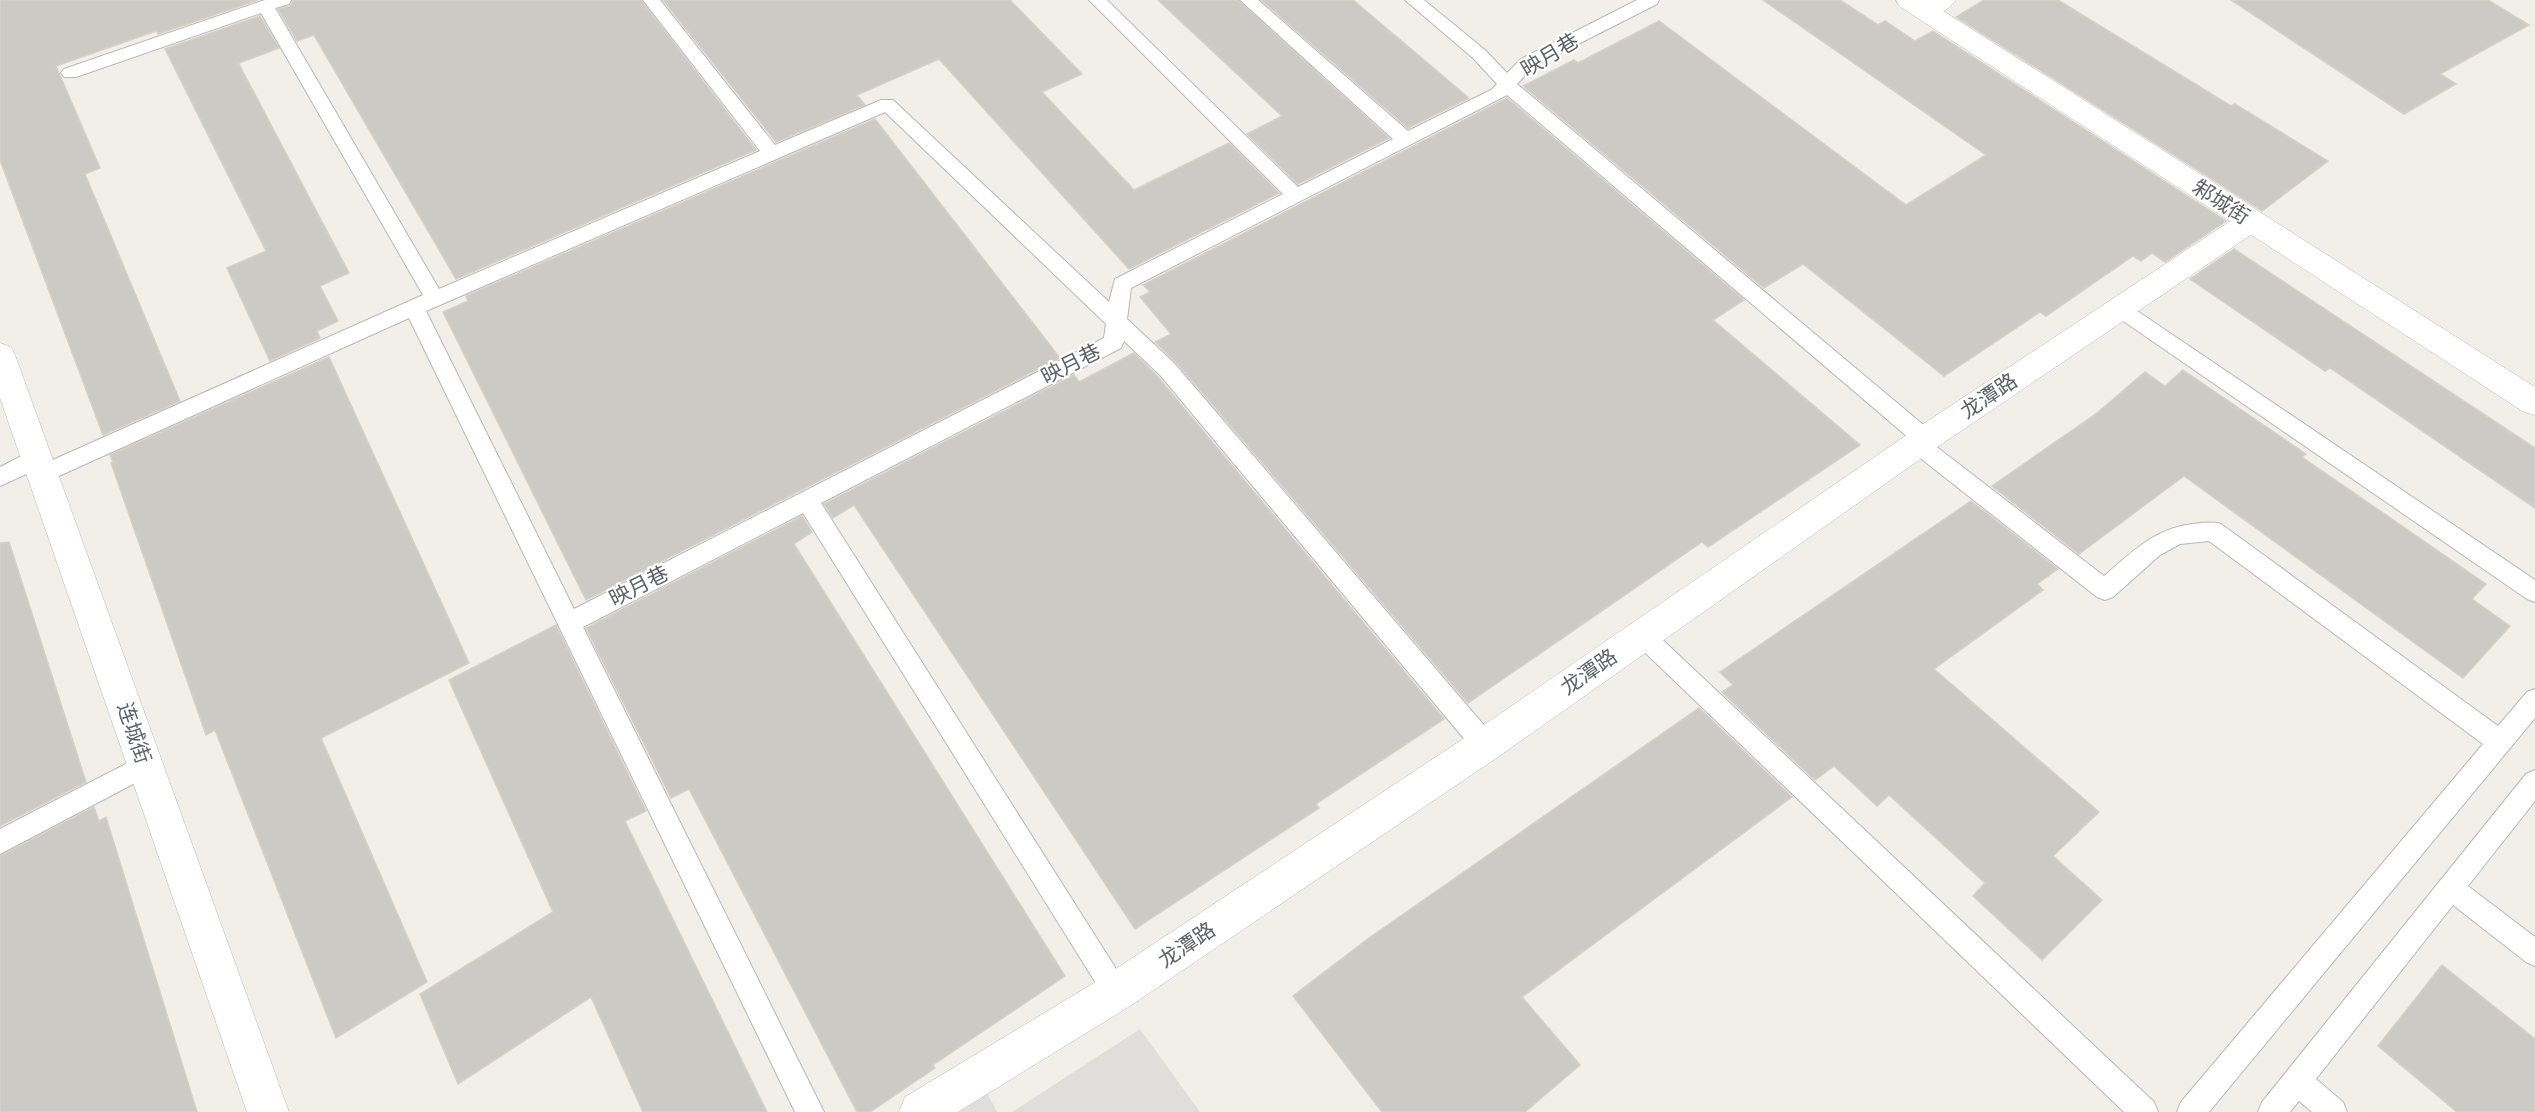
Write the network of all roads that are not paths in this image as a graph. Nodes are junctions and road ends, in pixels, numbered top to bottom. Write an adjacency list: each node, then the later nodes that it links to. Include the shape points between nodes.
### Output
1 (651, 0): 11 (lane)
2 (1248, 0): 10 (lane)
3 (1413, 0): 9 (lane, via 1479,54)
4 (1651, 0): 9 (lane, 映月巷, via 1527,63)
5 (1107, 2): 12 (lane)
6 (274, 3): 8 (lane); 14 (lane)
7 (1925, 3): 13 (street, 邾城街)
8 (70, 73)
9 (1506, 84): 10 (lane, 映月巷, via 1497,94); 19 (lane)
10 (1406, 140): 12 (lane, 映月巷)
11 (772, 154): 14 (lane); 16 (lane, via 888,104)
12 (1296, 196): 16 (lane, 映月巷, via 1122,284)
13 (2251, 222): 15 (street, 龙潭路); 18 (street, 邾城街)
14 (426, 305): 20 (lane); 24 (lane)
15 (2120, 309): 19 (street, 龙潭路); 23 (lane)
16 (1117, 322): 22 (lane, 映月巷, via 1114,342); 28 (lane, via 1167,369)
17 (0, 355): 20 (street, 连城街)
18 (2535, 403)
19 (1921, 442): 25 (street, 龙潭路); 27 (lane, via 2105,590 2152,548 2176,535 2213,531)
20 (40, 466): 21 (lane); 29 (street, 连城街)
21 (0, 477)
22 (807, 500): 24 (lane, 映月巷); 34 (lane)
23 (2535, 592)
24 (569, 623): 37 (lane)
25 (1642, 635): 28 (street, 龙潭路); 39 (lane)
26 (2535, 700): 27 (lane)
27 (2500, 742): 40 (lane)
28 (1485, 745): 34 (street, 龙潭路)
29 (145, 765): 31 (lane); 36 (street, 连城街)
30 (2535, 782): 32 (lane)
31 (0, 842)
32 (2451, 888): 33 (lane); 35 (lane)
33 (2535, 953)
34 (1116, 992): 38 (street, 龙潭路)
35 (2297, 1081): 41 (lane); 42 (lane)
36 (268, 1112)
37 (810, 1112)
38 (920, 1112)
39 (2144, 1112)
40 (2191, 1112)
41 (2272, 1112)
42 (2333, 1112)

